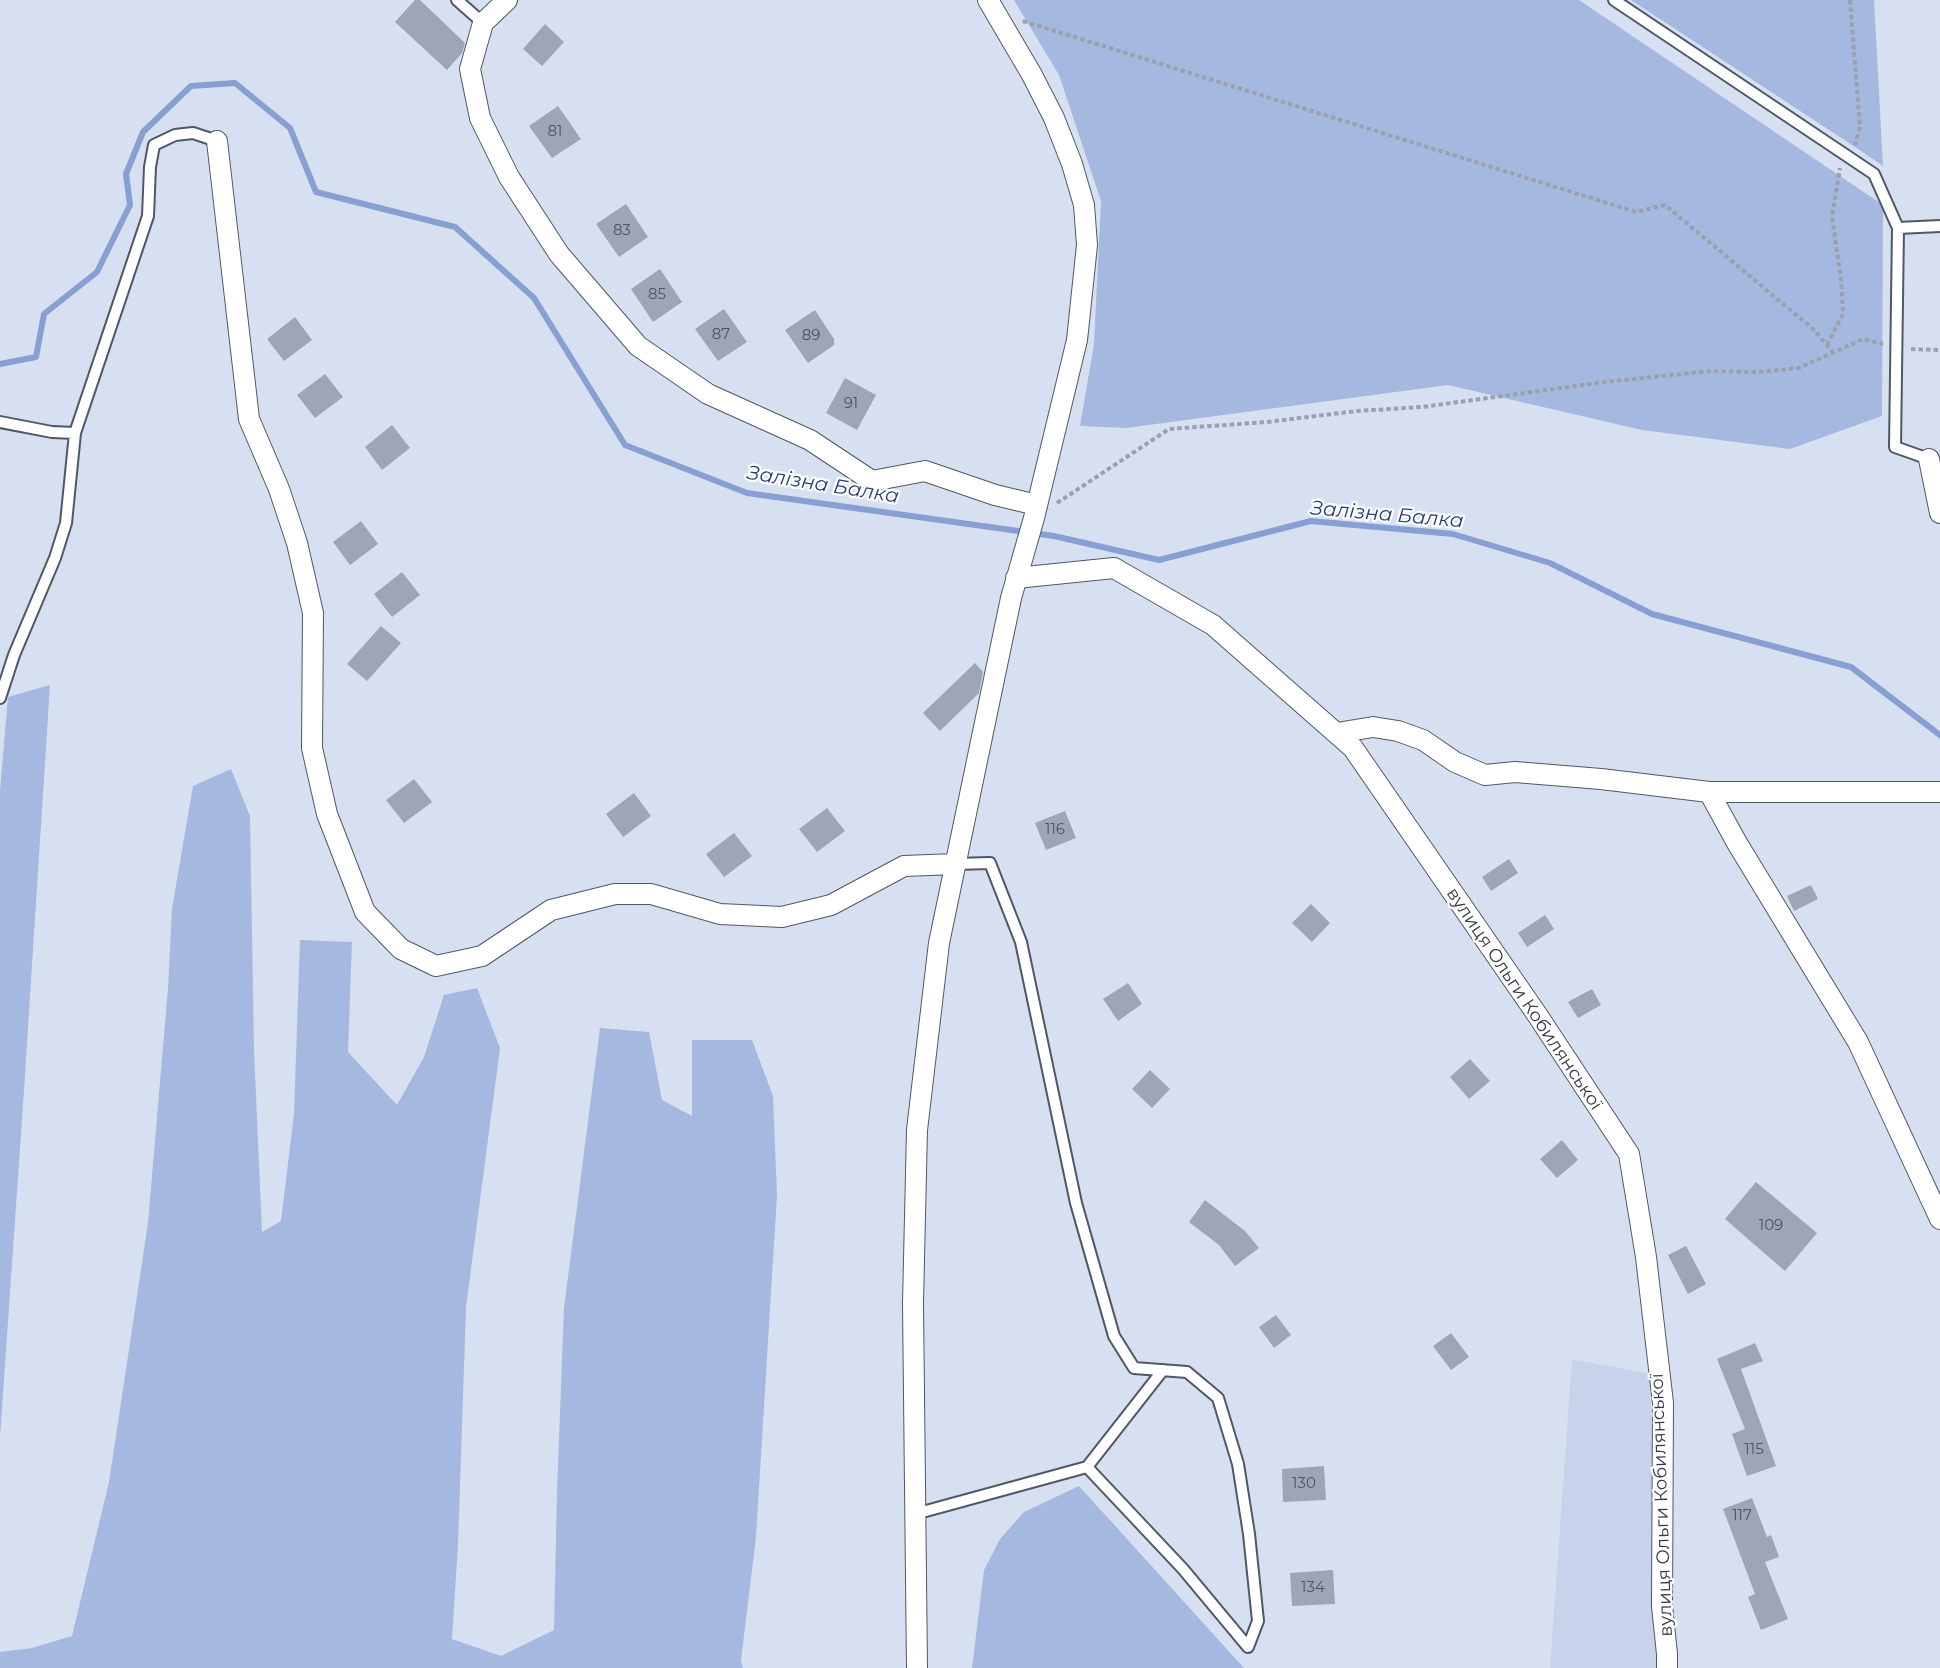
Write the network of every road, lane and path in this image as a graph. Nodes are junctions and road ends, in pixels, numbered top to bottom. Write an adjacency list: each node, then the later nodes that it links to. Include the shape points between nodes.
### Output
1 (457, 0): 5 (lane)
2 (507, 0): 5 (street)
3 (1614, 0): 8 (lane, via 1874,174)
4 (991, 7): 11 (path, via 1636,212 1665,205 1813,329); 16 (street, via 1054,118 1084,205 1087,245 1077,340)
5 (483, 23): 16 (street, via 470,69 480,118 509,177 559,254 638,346 708,394 810,440 872,481 925,471 995,495)
6 (217, 141): 13 (lane, via 193,133 175,135 154,145 148,216); 22 (street, via 249,418 297,543 313,613 312,748 327,814 366,912 401,950 436,966 482,956 551,910 615,894 651,894 720,914 782,917 831,905 904,866)
7 (1940, 226): 8 (lane)
8 (1898, 228): 9 (lane)
9 (1896, 347): 10 (path); 11 (path, via 1863,339); 14 (lane, via 1895,447)
10 (1940, 350)
11 (1833, 352): 16 (path, via 1799,368 1710,371 1422,407 1169,429)
12 (0, 422): 13 (lane)
13 (75, 433): 18 (lane, via 66,523)
14 (1929, 459): 15 (street)
15 (1940, 513)
16 (1034, 514): 17 (street)
17 (1016, 576): 19 (street, вулиця Ольги Кобилянської, via 1114,568 1213,625); 22 (street)
18 (0, 698)
19 (1336, 733): 20 (street, via 1373,727 1398,731 1423,740 1455,762 1485,775 1515,772); 28 (street, вулиця Ольги Кобилянської, via 1353,748 1629,1154 1663,1403 1662,1606)
20 (1709, 792): 21 (street); 23 (street, via 1858,1042)
21 (1940, 792)
22 (955, 864): 24 (lane, via 990,863 1021,942 1076,1203 1114,1336 1134,1368); 26 (street, via 939,943 917,1130 913,1303)
23 (1940, 1218)
24 (1163, 1370): 25 (lane); 25 (lane, via 1187,1372 1218,1398 1238,1464 1249,1534 1258,1621 1248,1647 1183,1569)
25 (1087, 1467): 26 (lane)
26 (915, 1514): 27 (street)
27 (917, 1668)
28 (1667, 1668)

